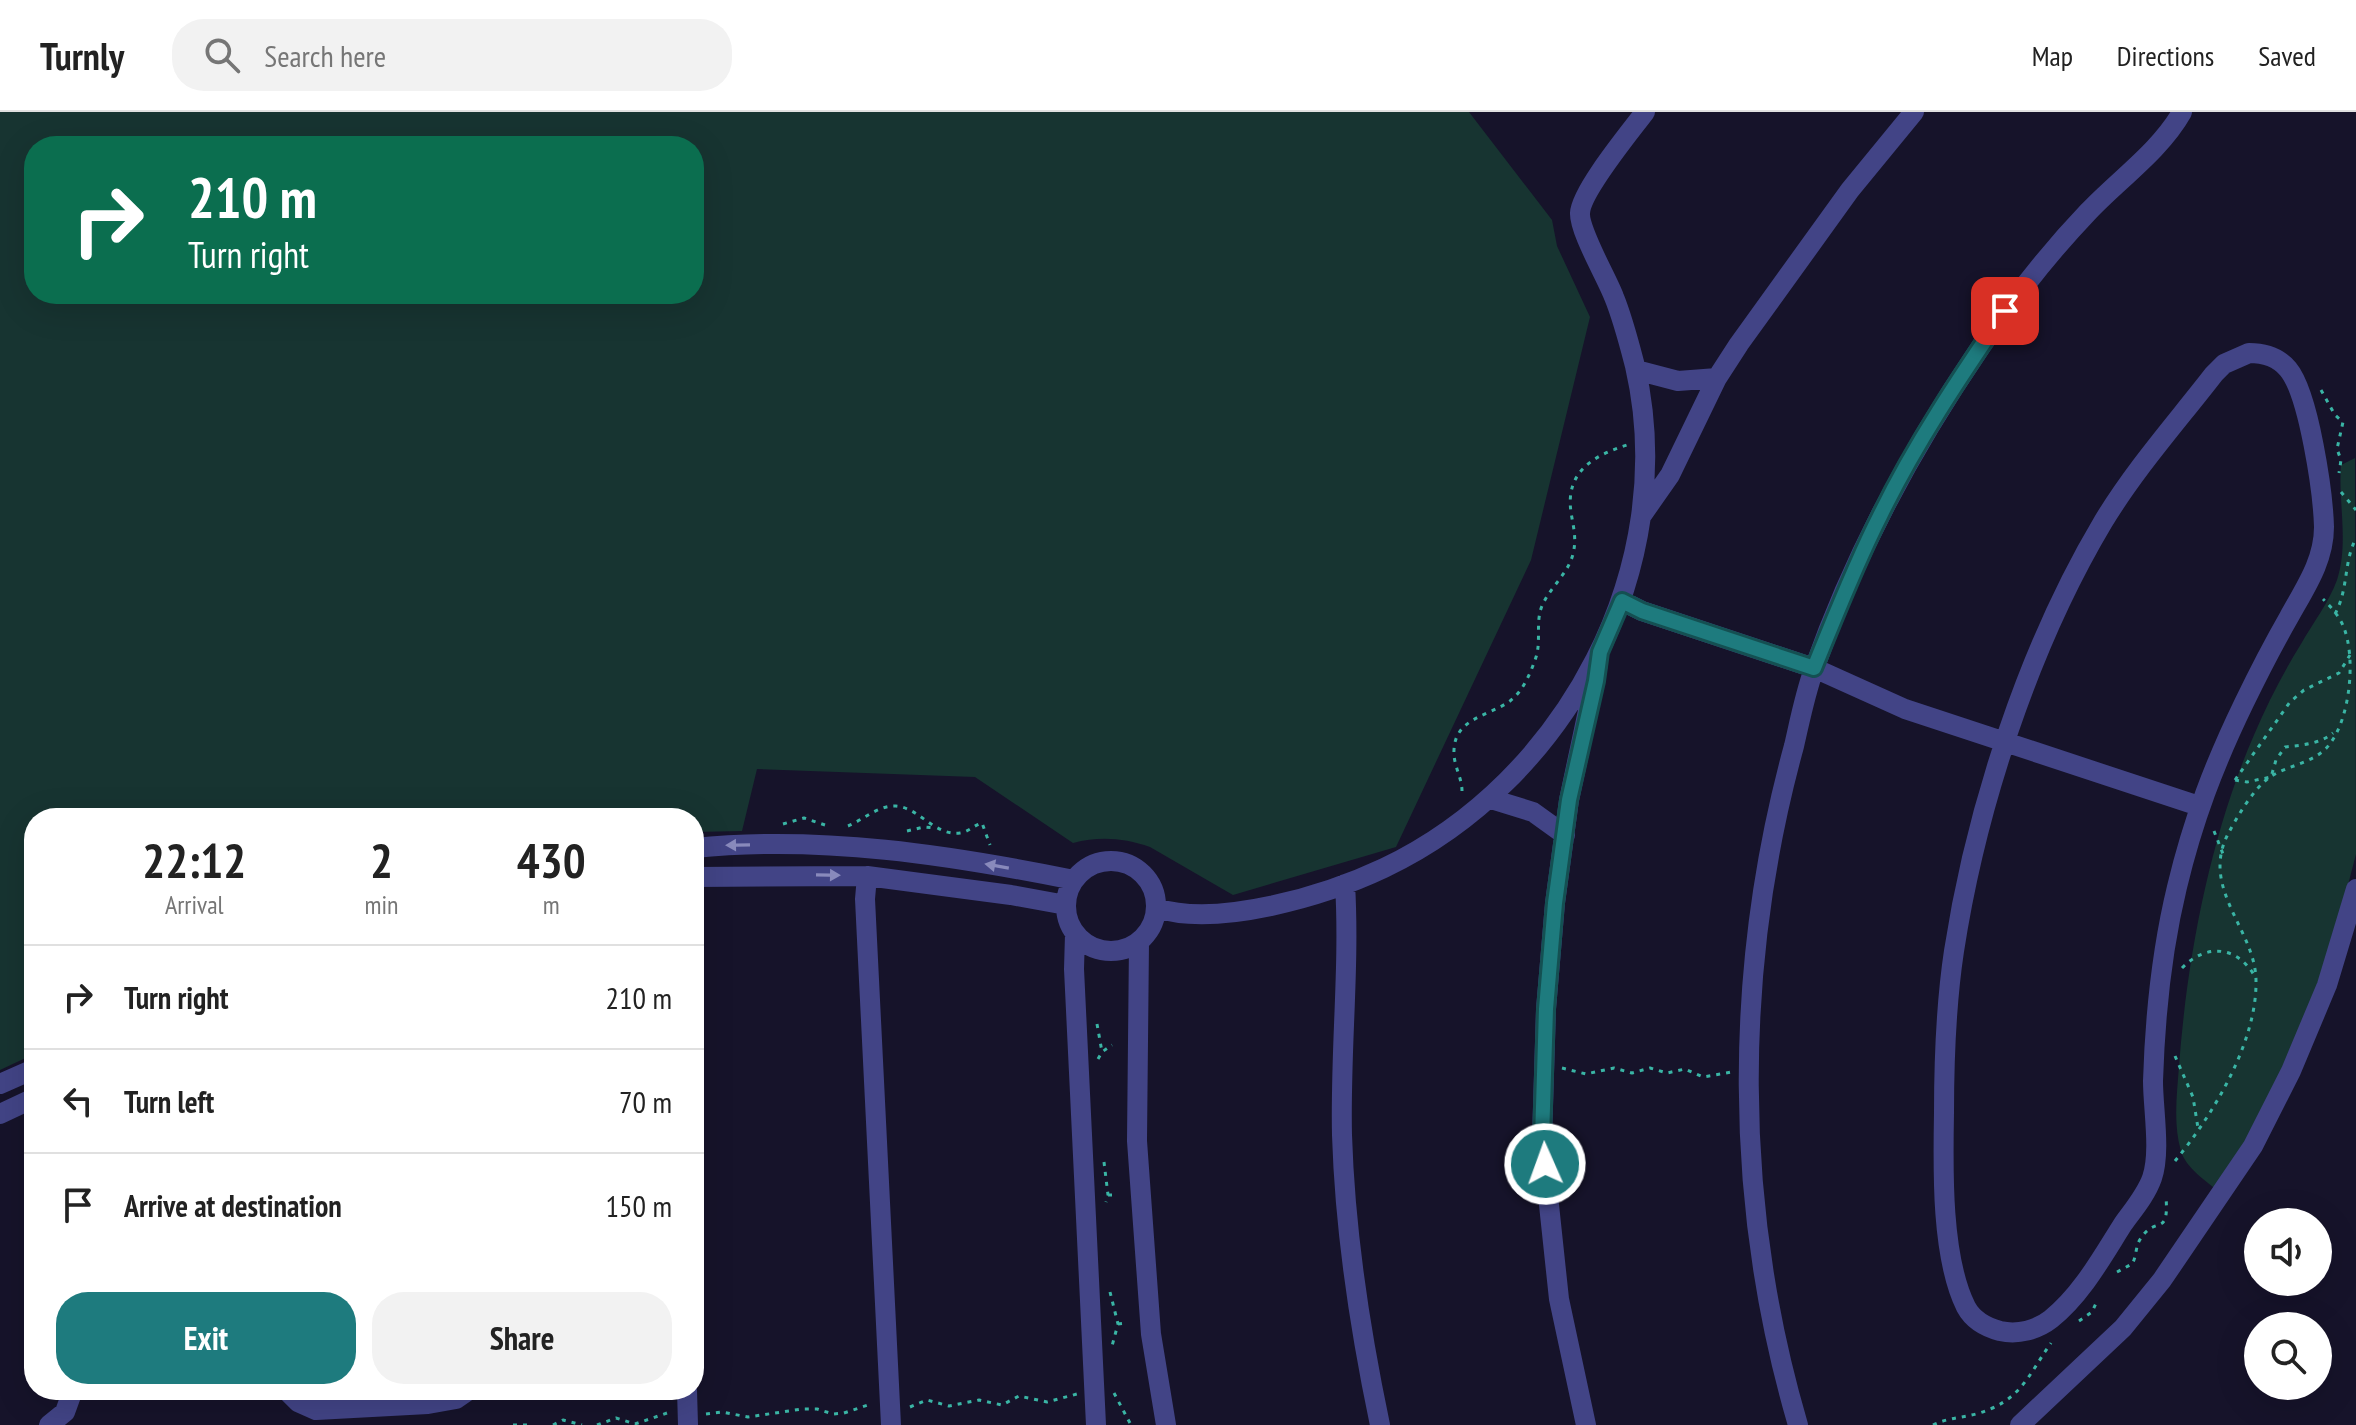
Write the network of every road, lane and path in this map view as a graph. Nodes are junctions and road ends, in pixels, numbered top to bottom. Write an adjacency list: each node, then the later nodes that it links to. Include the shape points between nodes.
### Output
1 (1645, 112): 4 (street, via 1580,212 1615,298)
2 (1914, 112): 5 (street, via 1850,190)
3 (2182, 112): 14 (street, via 2039,268 1979,348 1884,508)
4 (1636, 370): 5 (street, via 1678,381); 6 (street)
5 (1717, 378): 7 (street, via 1670,475)
6 (1644, 439): 7 (street); 22 (path, via 1588,461 1577,478 1571,495 1573,555 1540,609 1537,655 1525,684 1512,700 1460,730 1455,757 1462,781)
7 (1642, 515): 10 (street)
8 (2356, 538): 11 (path, via 2344,597)
9 (2307, 586): 11 (path); 16 (street, via 2324,532 2307,421 2291,372 2274,358 2249,353 2214,374 2106,517 2057,610); 17 (street)
10 (1622, 601): 12 (street); 14 (street)
11 (2335, 614): 13 (path)
12 (1600, 652): 20 (street, via 1544,740); 24 (street)
13 (2350, 655): 15 (path, via 2345,710); 19 (path, via 2339,673 2290,702)
14 (1814, 668): 16 (street, via 1905,709); 40 (street, via 1780,795 1760,911)
15 (2338, 727): 18 (path, via 2328,746); 18 (path, via 2330,737 2285,747)
16 (2006, 743): 21 (street); 38 (street, via 1982,821 1955,948 1944,1071 1950,1246 1964,1301 1980,1324 2015,1332 2048,1322 2084,1284 2140,1199 2154,1170)
17 (2212, 775): 19 (path); 21 (street)
18 (2271, 777): 19 (path); 37 (path, via 2227,837 2220,864 2228,905)
19 (2235, 780)
20 (1491, 799): 22 (street); 24 (street, via 1533,812)
21 (2199, 806): 36 (street, via 2175,894)
22 (1459, 823): 30 (street, via 1406,857)
23 (782, 824): 26 (path, via 804,818 848,826 896,806 952,833 982,823)
24 (1565, 835): 39 (street, via 1551,947)
25 (704, 848): 26 (street, one-way to 25, via 821,845)
26 (1000, 866): 29 (street)
27 (867, 876): 28 (street, one-way to 27); 32 (street); 61 (street)
28 (704, 877)
29 (1074, 880): 32 (street); 33 (street, via 1097,863 1126,863 1148,881)
30 (1345, 884): 33 (street, via 1261,907 1201,913); 64 (street, via 1342,1137 1352,1253)
31 (2356, 889): 67 (street, via 2327,985 2253,1146 2123,1328)
32 (1066, 905): 34 (street)
33 (1156, 908): 35 (street, via 1154,921)
34 (1075, 934): 35 (street, via 1108,951); 62 (street)
35 (1139, 942): 63 (street, via 1139,1171 1151,1334)
36 (2162, 980): 37 (path, via 2174,977 2192,957 2222,950 2238,956); 38 (street)
37 (2256, 980): 45 (path, via 2249,1030 2224,1089)
38 (2157, 1032): 45 (path, via 2185,1076)
39 (1545, 1070): 40 (path, via 1586,1074 1614,1068 1632,1073 1685,1069 1703,1077); 65 (street, via 1542,1139 1553,1251)
40 (1748, 1072): 66 (street, via 1761,1254)
41 (24, 1073): 42 (street)
42 (0, 1084)
43 (24, 1103): 44 (street)
44 (0, 1114)
45 (2198, 1128): 46 (path)
46 (2172, 1165)
47 (1108, 1195): 48 (path)
48 (1116, 1195)
49 (1127, 1323): 50 (path)
50 (1118, 1324)
51 (69, 1400): 55 (street, via 65,1412)
52 (296, 1400): 53 (street, via 316,1410)
53 (450, 1400)
54 (687, 1400): 60 (street)
55 (49, 1425)
56 (513, 1425): 57 (path)
57 (531, 1425)
58 (553, 1425): 59 (path, via 563,1420)
59 (582, 1425)
60 (688, 1425)
61 (891, 1425)
62 (1096, 1425)
63 (1166, 1425)
64 (1380, 1425)
65 (1586, 1425)
66 (1798, 1425)
67 (2020, 1425)

